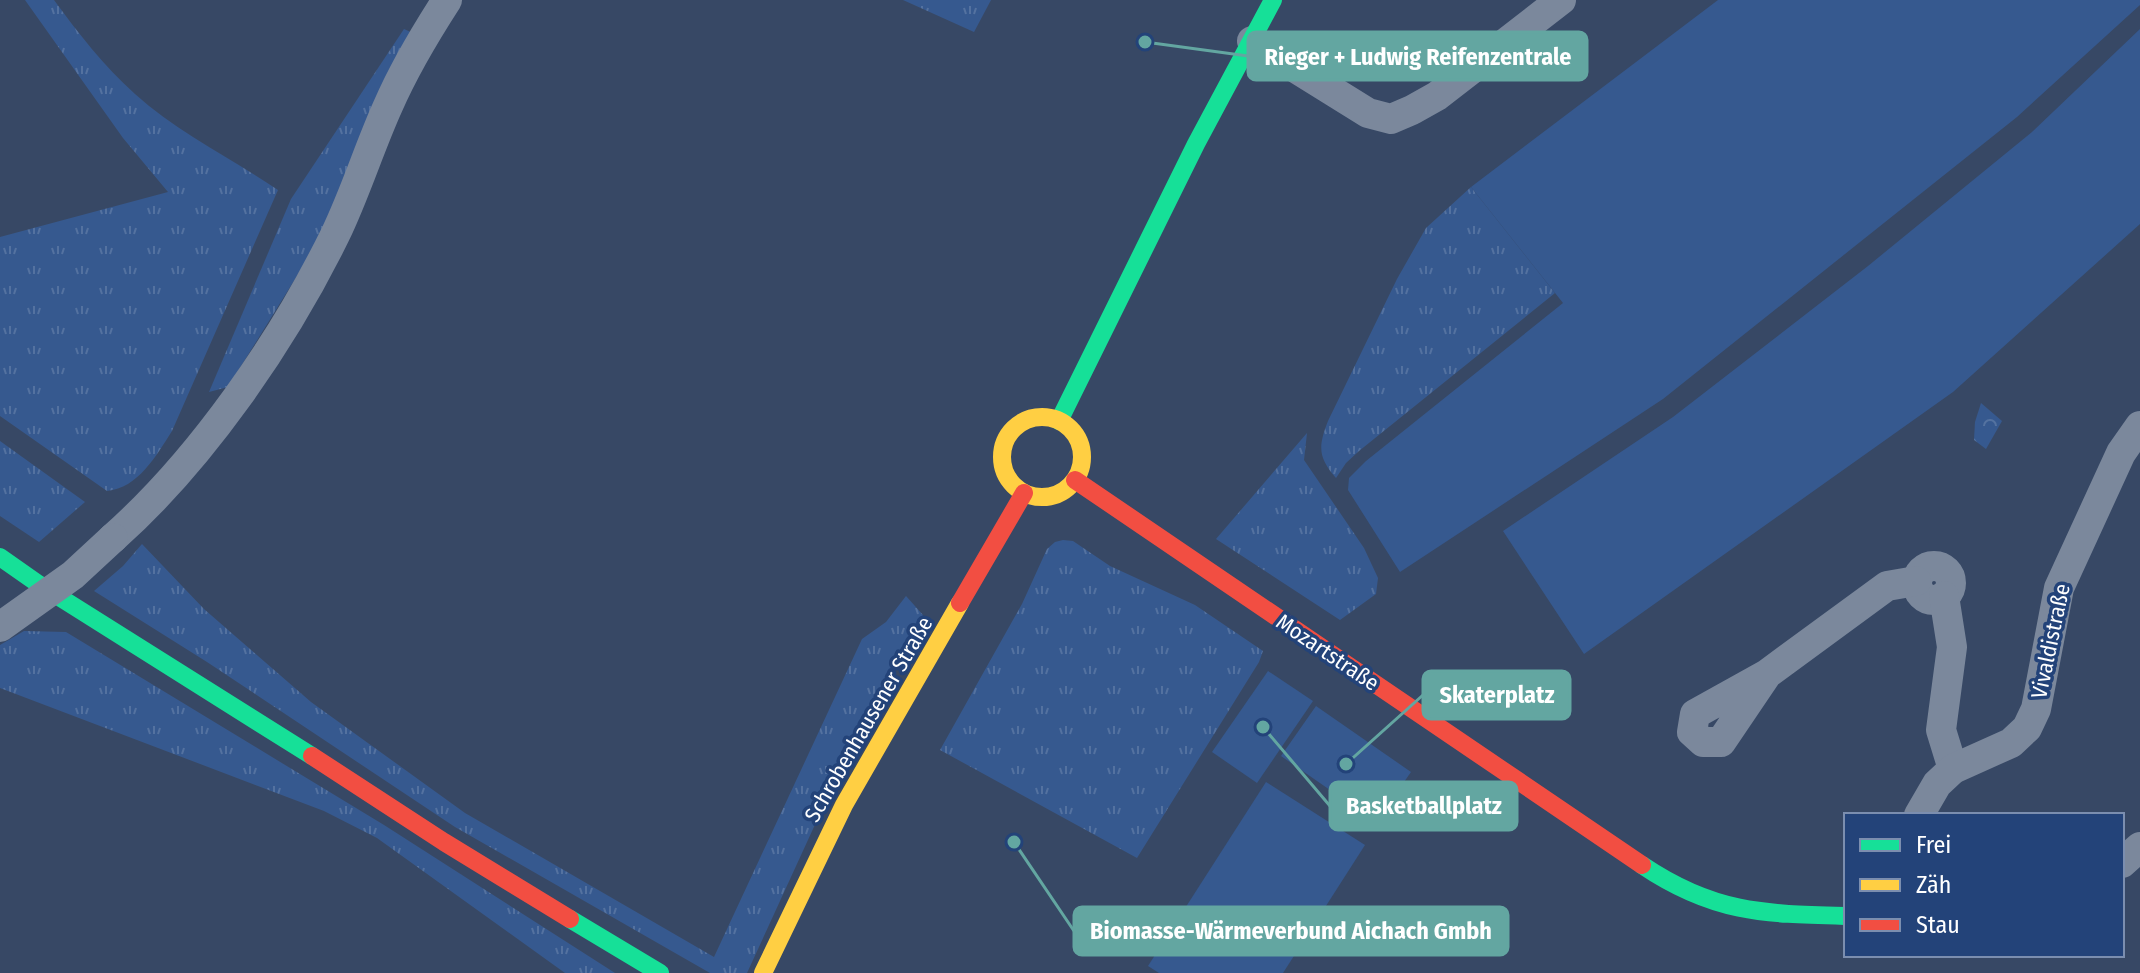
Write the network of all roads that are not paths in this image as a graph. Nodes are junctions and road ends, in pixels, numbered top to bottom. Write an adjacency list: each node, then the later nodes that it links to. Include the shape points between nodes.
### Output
1 (447, 0): 10 (street, bridge, via 389,102 335,235 231,406 133,520 73,575)
2 (1273, 0): 4 (main road)
3 (1561, 0): 4 (street, via 1437,96 1391,119 1368,113)
4 (1252, 41): 5 (main road)
5 (1059, 421): 7 (main road, via 1075,434 1081,448); 8 (main road, via 1025,420 1005,441 1004,472)
6 (2140, 426): 12 (street, Vivaldistraße, via 2121,453 2059,588 2036,709 2027,728 2011,743)
7 (1075, 480): 8 (main road, via 1051,496); 16 (main road, Mozartstraße, via 1673,886 1731,908)
8 (1024, 493): 18 (main road, Schrobenhausener Straße, via 844,805)
9 (0, 557): 17 (main road, via 444,842)
10 (0, 627)
11 (1767, 674): 12 (street, via 1887,586 1916,581 1923,596 1944,596 1952,647 1941,730)
12 (1953, 769): 13 (street, Vivaldistraße)
13 (1920, 813)
14 (2140, 847): 15 (street)
15 (2124, 862)
16 (1844, 916)
17 (660, 973)
18 (763, 973)

